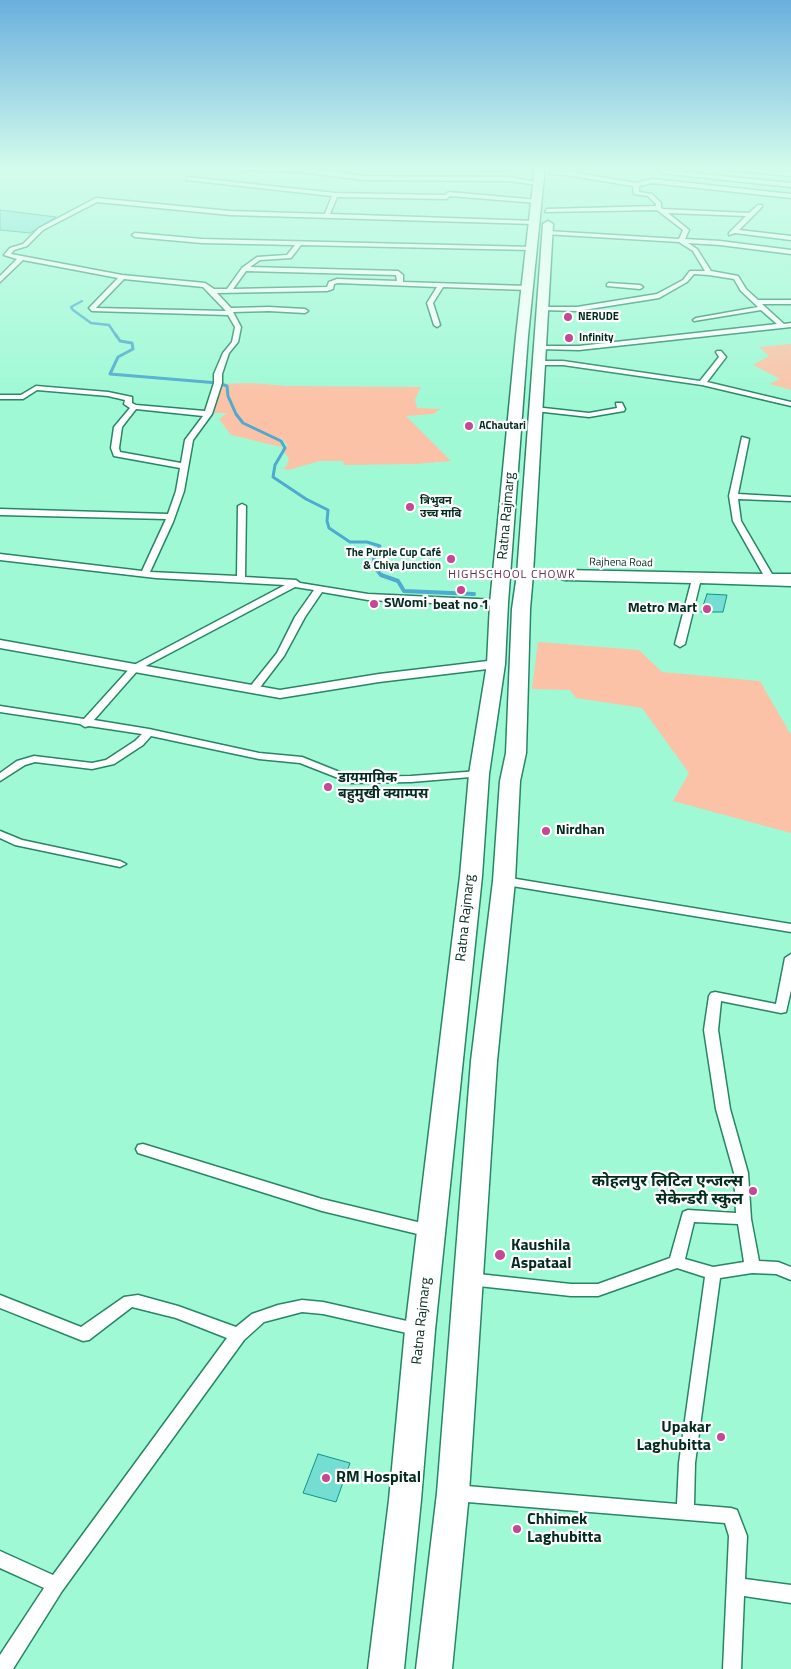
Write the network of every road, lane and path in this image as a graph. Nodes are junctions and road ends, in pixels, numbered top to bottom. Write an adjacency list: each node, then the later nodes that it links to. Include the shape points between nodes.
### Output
1 (26, 245): 8 (street, via 12,249 7,255)
2 (298, 245): 9 (street, via 290,257 259,258)
3 (534, 245): 16 (highway, Ratna Rajmarg)
4 (542, 245): 23 (highway, Ratna Rajmarg)
5 (687, 245): 10 (street, via 695,250)
6 (735, 245): 7 (street)
7 (791, 252)
8 (22, 257): 11 (street); 12 (street)
9 (244, 270): 13 (street, via 398,273); 17 (street)
10 (709, 273): 19 (street, via 736,276 743,290); 21 (street, via 692,272 685,281 659,296)
11 (122, 277): 18 (street, via 204,285); 24 (street, via 92,308 94,310)
12 (0, 280)
13 (400, 283): 14 (street); 17 (street, via 337,281 331,282 331,288 327,289)
14 (441, 285): 16 (street); 27 (street, via 430,303)
15 (640, 287): 21 (street, via 609,284)
16 (527, 288): 57 (highway, Ratna Rajmarg)
17 (229, 290): 18 (street)
18 (212, 291): 24 (street)
19 (755, 302): 20 (street); 22 (street)
20 (791, 302)
21 (610, 305): 23 (street)
22 (761, 308): 26 (street); 28 (street)
23 (543, 309): 31 (highway, Ratna Rajmarg)
24 (230, 311): 25 (street); 38 (street, via 238,327 218,374)
25 (305, 311)
26 (696, 320)
27 (436, 325)
28 (782, 325): 29 (street); 31 (street, via 579,348)
29 (791, 325)
30 (718, 352): 32 (street, via 722,357)
31 (539, 356): 32 (street); 37 (highway, Ratna Rajmarg)
32 (702, 383): 34 (street)
33 (0, 397): 36 (street, via 23,397 36,388 108,394 129,399 128,404)
34 (791, 404)
35 (619, 405): 37 (street, via 621,409 589,415)
36 (134, 407): 38 (street); 40 (street, via 118,427 117,454)
37 (535, 410): 48 (highway, Ratna Rajmarg)
38 (208, 414): 40 (street, via 188,440)
39 (745, 439): 41 (street)
40 (185, 466): 45 (street)
41 (733, 496): 42 (street); 49 (street, via 737,521)
42 (791, 499)
43 (242, 506): 52 (street)
44 (0, 512): 45 (street)
45 (170, 517): 47 (street)
46 (0, 557): 47 (street)
47 (145, 573): 52 (street)
48 (525, 574): 50 (street, Rajhena Road); 70 (highway, Ratna Rajmarg, via 516,754 510,781)
49 (769, 577): 50 (street, Rajhena Road); 51 (street, Rajhena Road)
50 (682, 578): 53 (street, Rajhena Road)
51 (791, 578)
52 (241, 579): 55 (street)
53 (696, 581): 54 (street, Rajhena Road); 59 (street)
54 (791, 583)
55 (296, 584): 56 (street); 61 (street)
56 (320, 588): 57 (street, via 368,597); 62 (street, via 281,654)
57 (499, 603): 60 (highway, Ratna Rajmarg)
58 (0, 644): 61 (street)
59 (680, 644)
60 (496, 664): 62 (street, via 280,694); 66 (highway, Ratna Rajmarg)
61 (135, 668): 62 (street); 64 (street)
62 (254, 688)
63 (0, 709): 64 (street)
64 (85, 724): 65 (street)
65 (149, 732): 66 (street, via 259,756 302,760 351,780); 67 (street, via 139,743 110,762 92,766 34,759 21,763)
66 (479, 774): 75 (highway, Ratna Rajmarg)
67 (0, 778)
68 (0, 834): 69 (street, via 19,843)
69 (120, 864)
70 (504, 881): 71 (street); 80 (highway, Ratna Rajmarg, via 484,1061)
71 (791, 928)
72 (791, 958): 74 (street, via 781,1009 715,996 711,1030 723,1109 741,1173)
73 (144, 1149): 75 (street, via 322,1204)
74 (744, 1219): 76 (street, via 688,1216); 77 (street)
75 (432, 1232): 82 (highway, Ratna Rajmarg)
76 (677, 1262): 78 (street); 80 (street, via 598,1290)
77 (752, 1267): 78 (street); 79 (street, via 778,1268)
78 (713, 1273): 85 (street, via 687,1463)
79 (791, 1274)
80 (470, 1279): 84 (highway, Ratna Rajmarg)
81 (0, 1301): 83 (street, via 83,1335 129,1301 138,1301)
82 (420, 1330): 83 (street, via 302,1306 258,1318); 91 (highway, Ratna Rajmarg)
83 (238, 1335): 87 (street)
84 (453, 1493): 85 (street); 92 (highway, Ratna Rajmarg)
85 (686, 1512): 88 (street, via 731,1516 738,1536)
86 (0, 1559): 87 (street)
87 (56, 1586): 90 (street)
88 (735, 1586): 89 (street); 93 (street)
89 (791, 1594)
90 (2, 1669)
91 (386, 1669)
92 (434, 1669)
93 (732, 1669)

